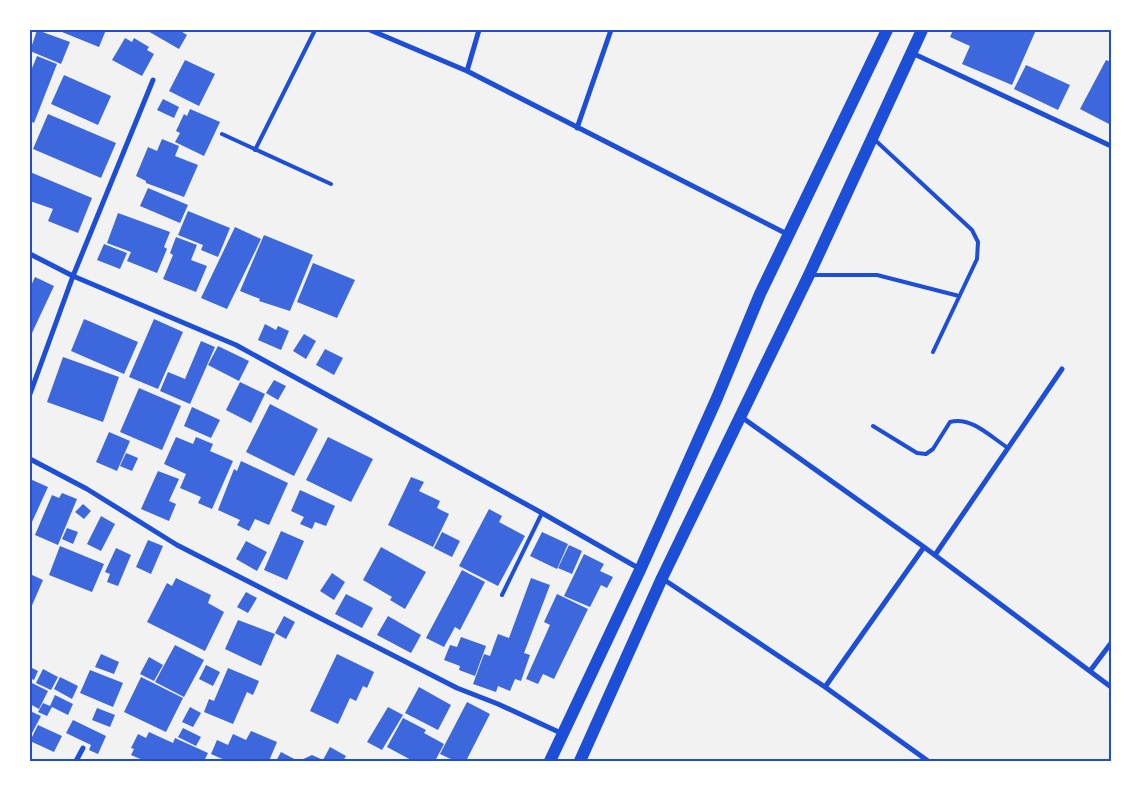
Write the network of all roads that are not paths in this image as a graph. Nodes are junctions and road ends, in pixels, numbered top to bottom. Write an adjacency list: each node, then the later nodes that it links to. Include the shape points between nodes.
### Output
1 (315, 30): 14 (lane)
2 (370, 30): 8 (street)
3 (479, 30): 8 (street)
4 (611, 30): 10 (street)
5 (887, 30): 16 (main road)
6 (922, 30): 7 (main road)
7 (911, 52): 12 (main road); 13 (street)
8 (466, 71): 10 (street)
9 (153, 80): 19 (street)
10 (577, 128): 16 (street)
11 (222, 134): 14 (lane)
12 (873, 138): 18 (main road); 20 (lane, via 972,230 978,242 977,259)
13 (1111, 146)
14 (255, 150): 15 (lane)
15 (331, 184)
16 (788, 235): 31 (main road)
17 (30, 254): 19 (street)
18 (809, 275): 20 (lane, via 877,275); 24 (main road)
19 (73, 276): 23 (street); 28 (street, via 236,345)
20 (959, 296): 21 (lane)
21 (933, 352)
22 (1062, 369): 26 (street)
23 (30, 394)
24 (740, 416): 29 (street); 32 (main road)
25 (872, 426): 26 (lane, via 917,453 926,454 933,449 950,422 966,421)
26 (1008, 448): 30 (street)
27 (30, 459): 38 (street, via 87,489 186,550 457,688)
28 (542, 513): 31 (street); 33 (lane)
29 (924, 547): 30 (street); 36 (street)
30 (935, 555): 35 (street)
31 (640, 570): 38 (main road)
32 (662, 578): 36 (street); 42 (main road)
33 (502, 595)
34 (1111, 643): 35 (street)
35 (1090, 671): 37 (street)
36 (826, 687): 43 (street)
37 (1111, 687)
38 (563, 734): 41 (main road)
39 (82, 748): 40 (street)
40 (76, 761)
41 (550, 761)
42 (580, 761)
43 (928, 761)

